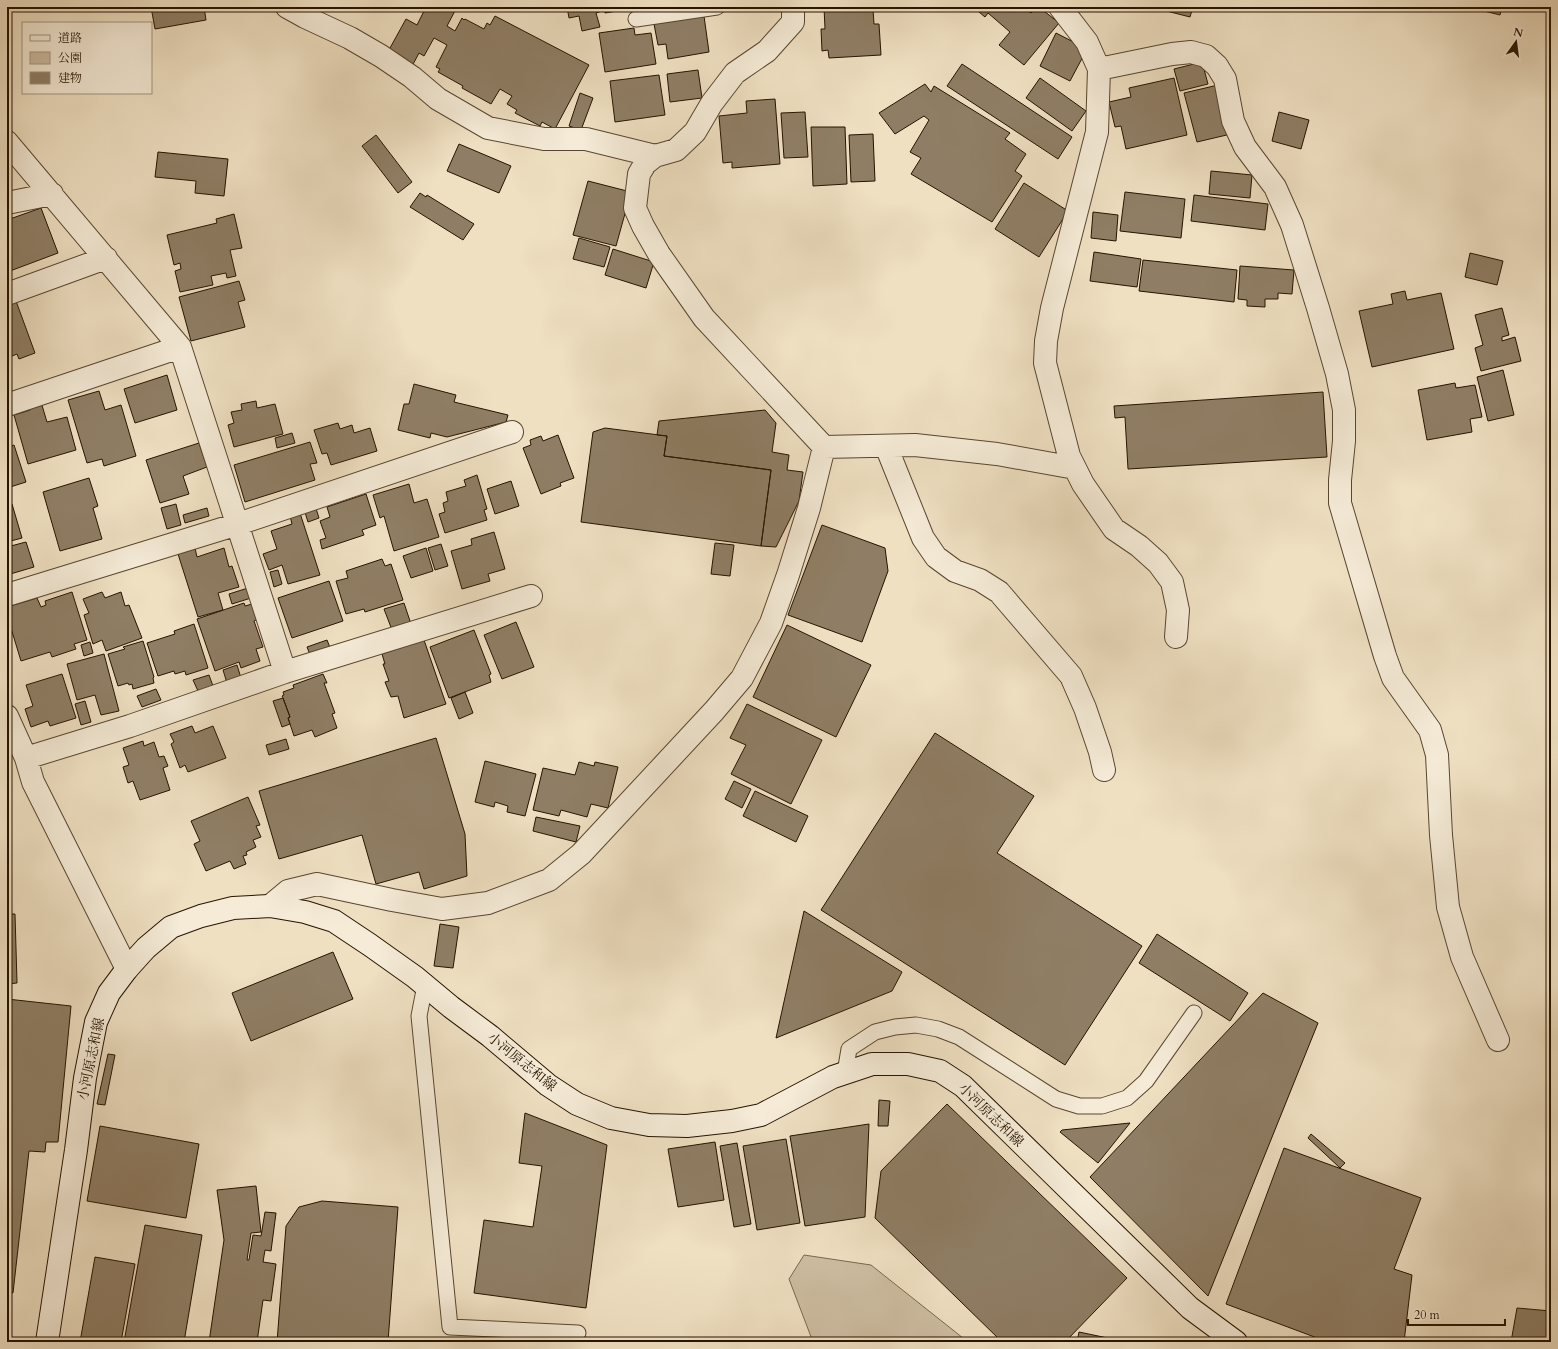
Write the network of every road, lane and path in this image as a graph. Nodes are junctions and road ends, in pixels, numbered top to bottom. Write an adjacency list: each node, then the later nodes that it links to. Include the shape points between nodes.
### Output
1 (287, 7): 8 (street, via 382,56 438,99 488,128 544,138 586,140)
2 (717, 7): 5 (lane)
3 (793, 7): 8 (street, via 793,22 767,51 735,73 695,132 676,150)
4 (1060, 7): 6 (street, via 1087,42)
5 (636, 19)
6 (1098, 69): 18 (street, via 1097,132 1046,340 1045,362 1069,456); 31 (street, via 1172,54 1191,52 1206,56 1217,66 1225,79 1233,121 1245,147 1275,187 1292,225 1337,374 1344,410 1340,503 1393,678 1430,730 1437,755 1440,835 1448,907 1462,957)
7 (7, 142): 9 (street)
8 (655, 156): 17 (street, via 645,164 640,174 635,208 659,254 704,318)
9 (52, 194): 10 (street); 11 (street)
10 (7, 203)
11 (106, 258): 12 (street); 13 (street)
12 (7, 294)
13 (180, 346): 14 (street); 19 (street)
14 (7, 405)
15 (512, 432): 19 (street)
16 (886, 446): 17 (street); 18 (street, via 915,445 996,454); 26 (street, via 923,538 936,556 955,571 980,580 999,592 1071,676 1100,752)
17 (824, 447): 27 (street, via 809,508 771,623 742,678 581,854 549,880 488,903 442,909 317,884 288,891)
18 (1075, 468): 22 (street, via 1114,529 1158,563 1172,582 1178,610)
19 (238, 524): 20 (street); 23 (street)
20 (7, 594)
21 (531, 596): 23 (street)
22 (1176, 637)
23 (285, 672): 25 (street, via 130,726)
24 (7, 716): 25 (street)
25 (26, 758): 28 (street, via 33,782)
26 (1104, 770)
27 (270, 906): 28 (street, 小河原志和線, via 233,908 171,927 146,948); 29 (street, 小河原志和線, via 305,912 334,921)
28 (127, 969): 34 (street, 小河原志和線, via 109,993 96,1022 84,1078 76,1150)
29 (425, 985): 32 (street, 小河原志和線, via 548,1085 577,1104 611,1118 648,1125 687,1126 732,1121 761,1115 833,1077); 33 (lane, via 419,1016 450,1327)
30 (1194, 1013): 32 (lane, via 1146,1080 1127,1098 1102,1106 1079,1106 1056,1099 959,1037 938,1029 916,1026 895,1027 875,1032 849,1049)
31 (1498, 1040)
32 (845, 1074): 35 (street, 小河原志和線, via 872,1064 908,1064 940,1071 964,1086 1190,1308)
33 (578, 1333)
34 (47, 1342)
35 (1236, 1342)

